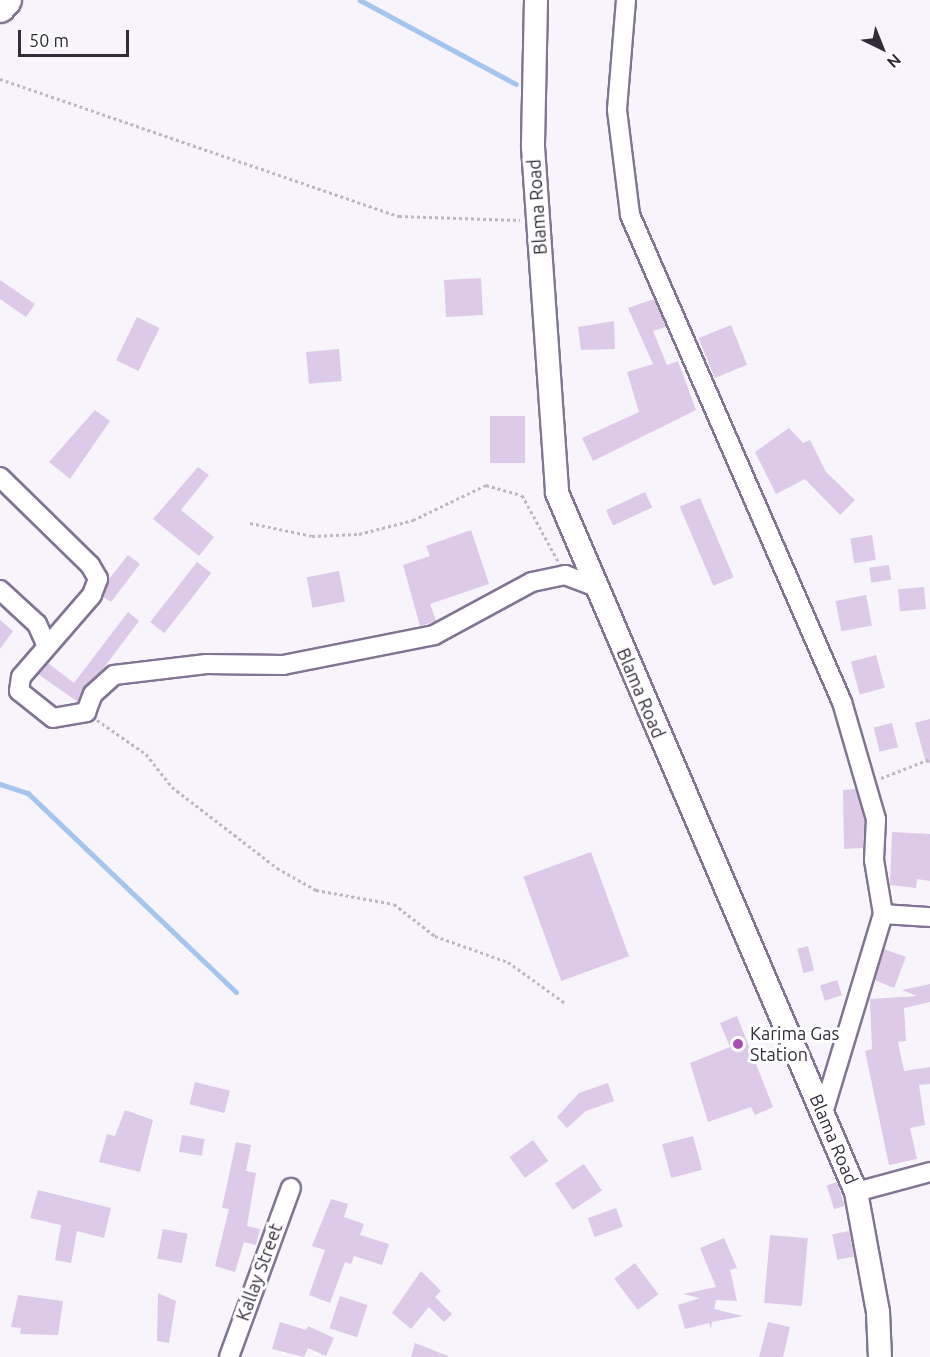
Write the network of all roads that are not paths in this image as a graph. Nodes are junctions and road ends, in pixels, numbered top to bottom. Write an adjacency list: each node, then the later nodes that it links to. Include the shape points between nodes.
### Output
1 (6, 0): 4 (highway)
2 (536, 0): 6 (street, Blama Road, via 536,219 557,493)
3 (626, 0): 9 (street, via 617,110 630,215 842,702 876,819 874,860)
4 (0, 7)
5 (0, 477): 8 (street, via 90,565 98,579 92,595)
6 (597, 587): 8 (street, via 565,575 532,582 434,634 284,665 206,664 114,675 93,694 86,712 53,718 19,690 21,677); 11 (street, Blama Road)
7 (0, 590): 8 (street, via 37,624)
8 (47, 646)
9 (883, 914): 10 (street); 11 (street)
10 (930, 916)
11 (823, 1113): 14 (street, Blama Road)
12 (930, 1172): 14 (street)
13 (291, 1188): 15 (street, Kallay Street)
14 (856, 1192): 16 (street, Blama Road, via 878,1312)
15 (229, 1357)
16 (880, 1357)

